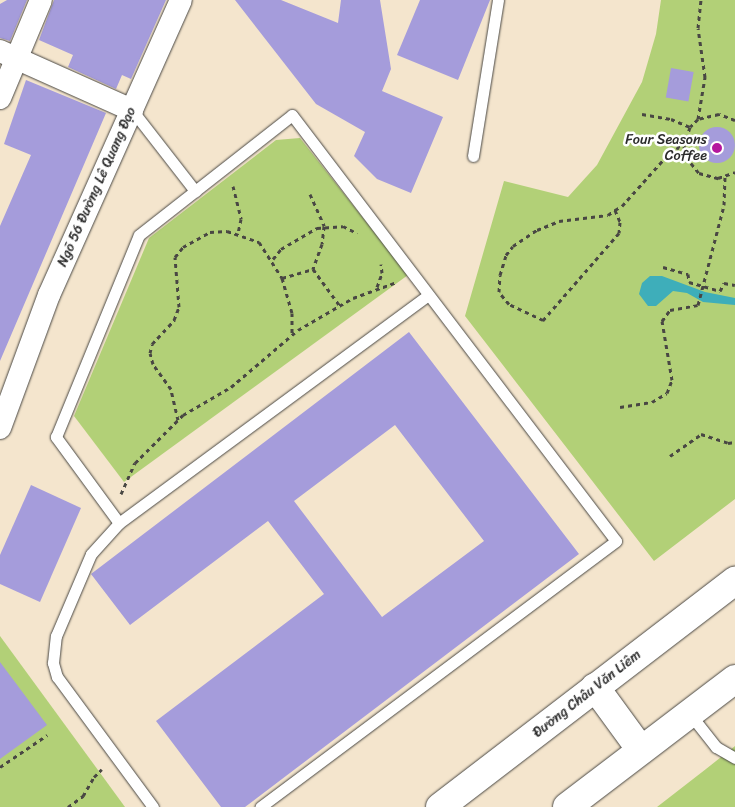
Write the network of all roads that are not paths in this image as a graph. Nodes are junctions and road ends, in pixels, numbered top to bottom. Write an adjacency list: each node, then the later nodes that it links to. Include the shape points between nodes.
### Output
1 (42, 0): 4 (street)
2 (181, 0): 6 (street, Ngõ 56 Đường Lê Quang Đạo)
3 (498, 0): 7 (lane)
4 (8, 55): 5 (street); 6 (street)
5 (0, 98)
6 (132, 110): 8 (lane); 10 (street, Ngõ 56 Đường Lê Quang Đạo, via 55,280)
7 (473, 156)
8 (195, 191): 9 (lane, via 292,115); 12 (lane, via 139,235 56,437)
9 (428, 295): 12 (lane); 20 (lane, via 616,542)
10 (9, 372): 11 (street, Ngõ 56 Đường Lê Quang Đạo)
11 (0, 428)
12 (117, 520): 19 (lane, via 91,554 56,636 53,663 57,677)
13 (735, 581): 15 (main road, Đường Châu Văn Liêm)
14 (735, 679): 16 (main road)
15 (595, 687): 17 (main road); 21 (main road, Đường Châu Văn Liêm)
16 (690, 714): 17 (main road); 18 (lane, via 716,747)
17 (641, 750): 22 (main road)
18 (735, 758)
19 (153, 807)
20 (261, 807)
21 (440, 807)
22 (567, 807)

